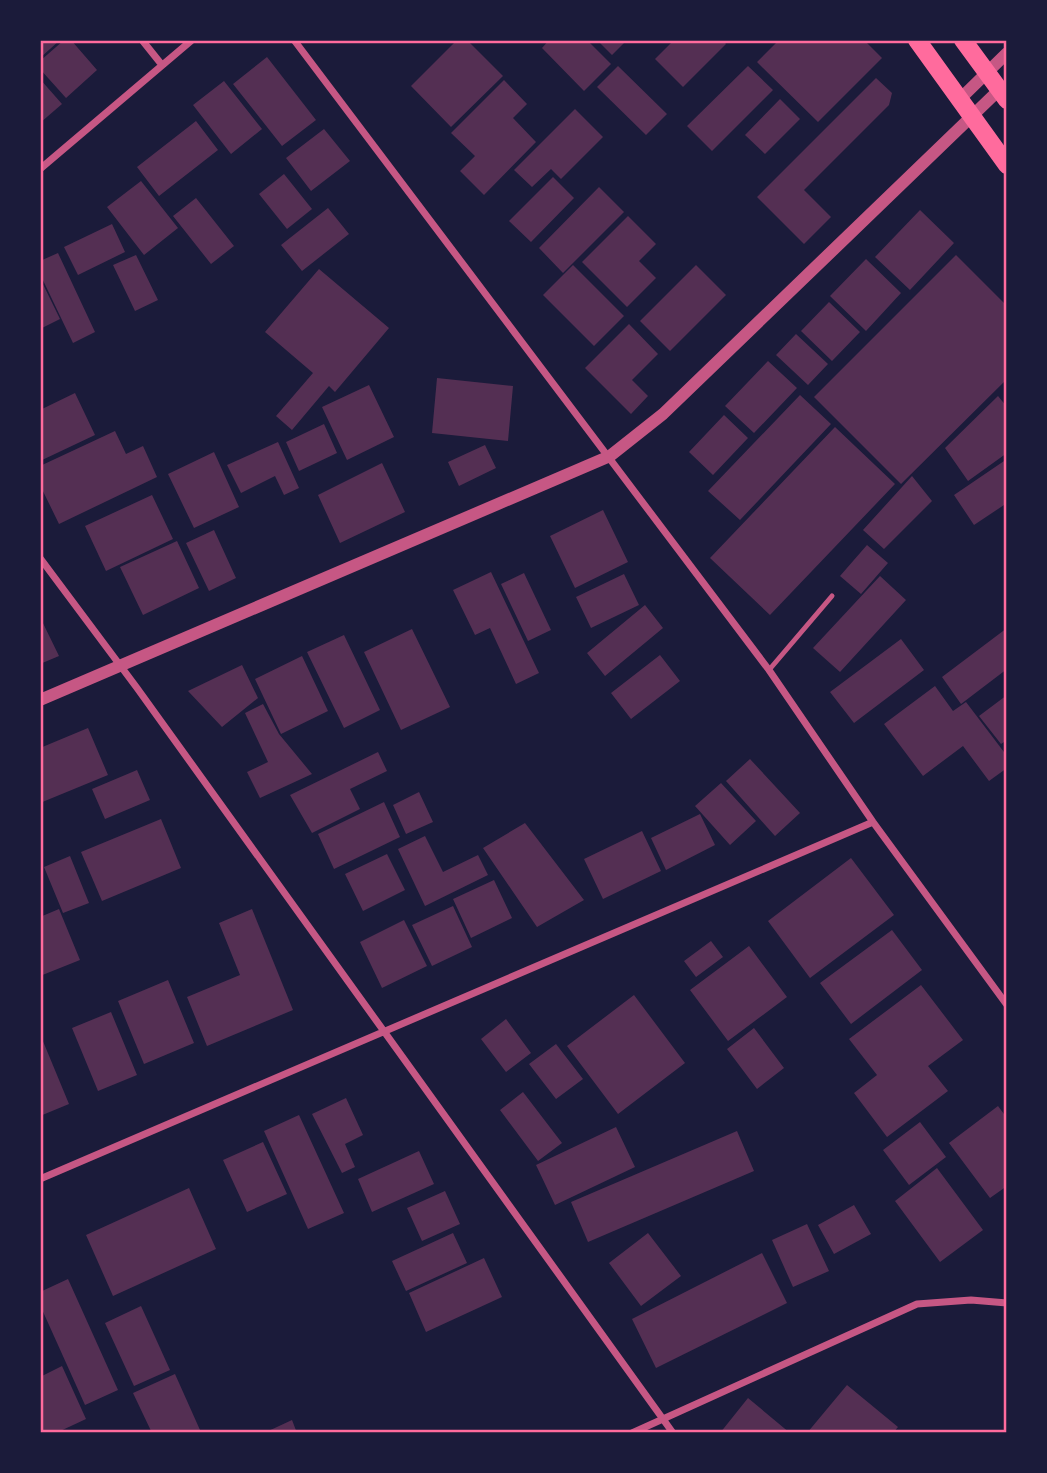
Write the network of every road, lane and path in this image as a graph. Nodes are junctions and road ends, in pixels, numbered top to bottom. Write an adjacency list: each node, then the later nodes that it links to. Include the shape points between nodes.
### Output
1 (142, 40): 7 (street)
2 (192, 40): 7 (street)
3 (294, 40): 14 (street)
4 (917, 40): 10 (main road)
5 (963, 40): 8 (main road)
6 (1007, 53): 8 (street)
7 (162, 65): 13 (street)
8 (988, 74): 9 (main road); 10 (street)
9 (1003, 95): 11 (street)
10 (960, 99): 11 (main road)
11 (972, 116): 12 (main road); 14 (street, via 663,414)
12 (1007, 165)
13 (40, 169)
14 (610, 456): 17 (street); 18 (street)
15 (40, 558): 17 (street)
16 (832, 596): 18 (lane)
17 (121, 666): 19 (street); 22 (street)
18 (769, 670): 20 (street)
19 (40, 700)
20 (873, 822): 21 (street); 22 (street)
21 (1007, 1005)
22 (384, 1034): 23 (street); 25 (street)
23 (40, 1179)
24 (1007, 1303): 25 (street, via 917,1304)
25 (662, 1419): 26 (street); 27 (street)
26 (632, 1433)
27 (673, 1433)

